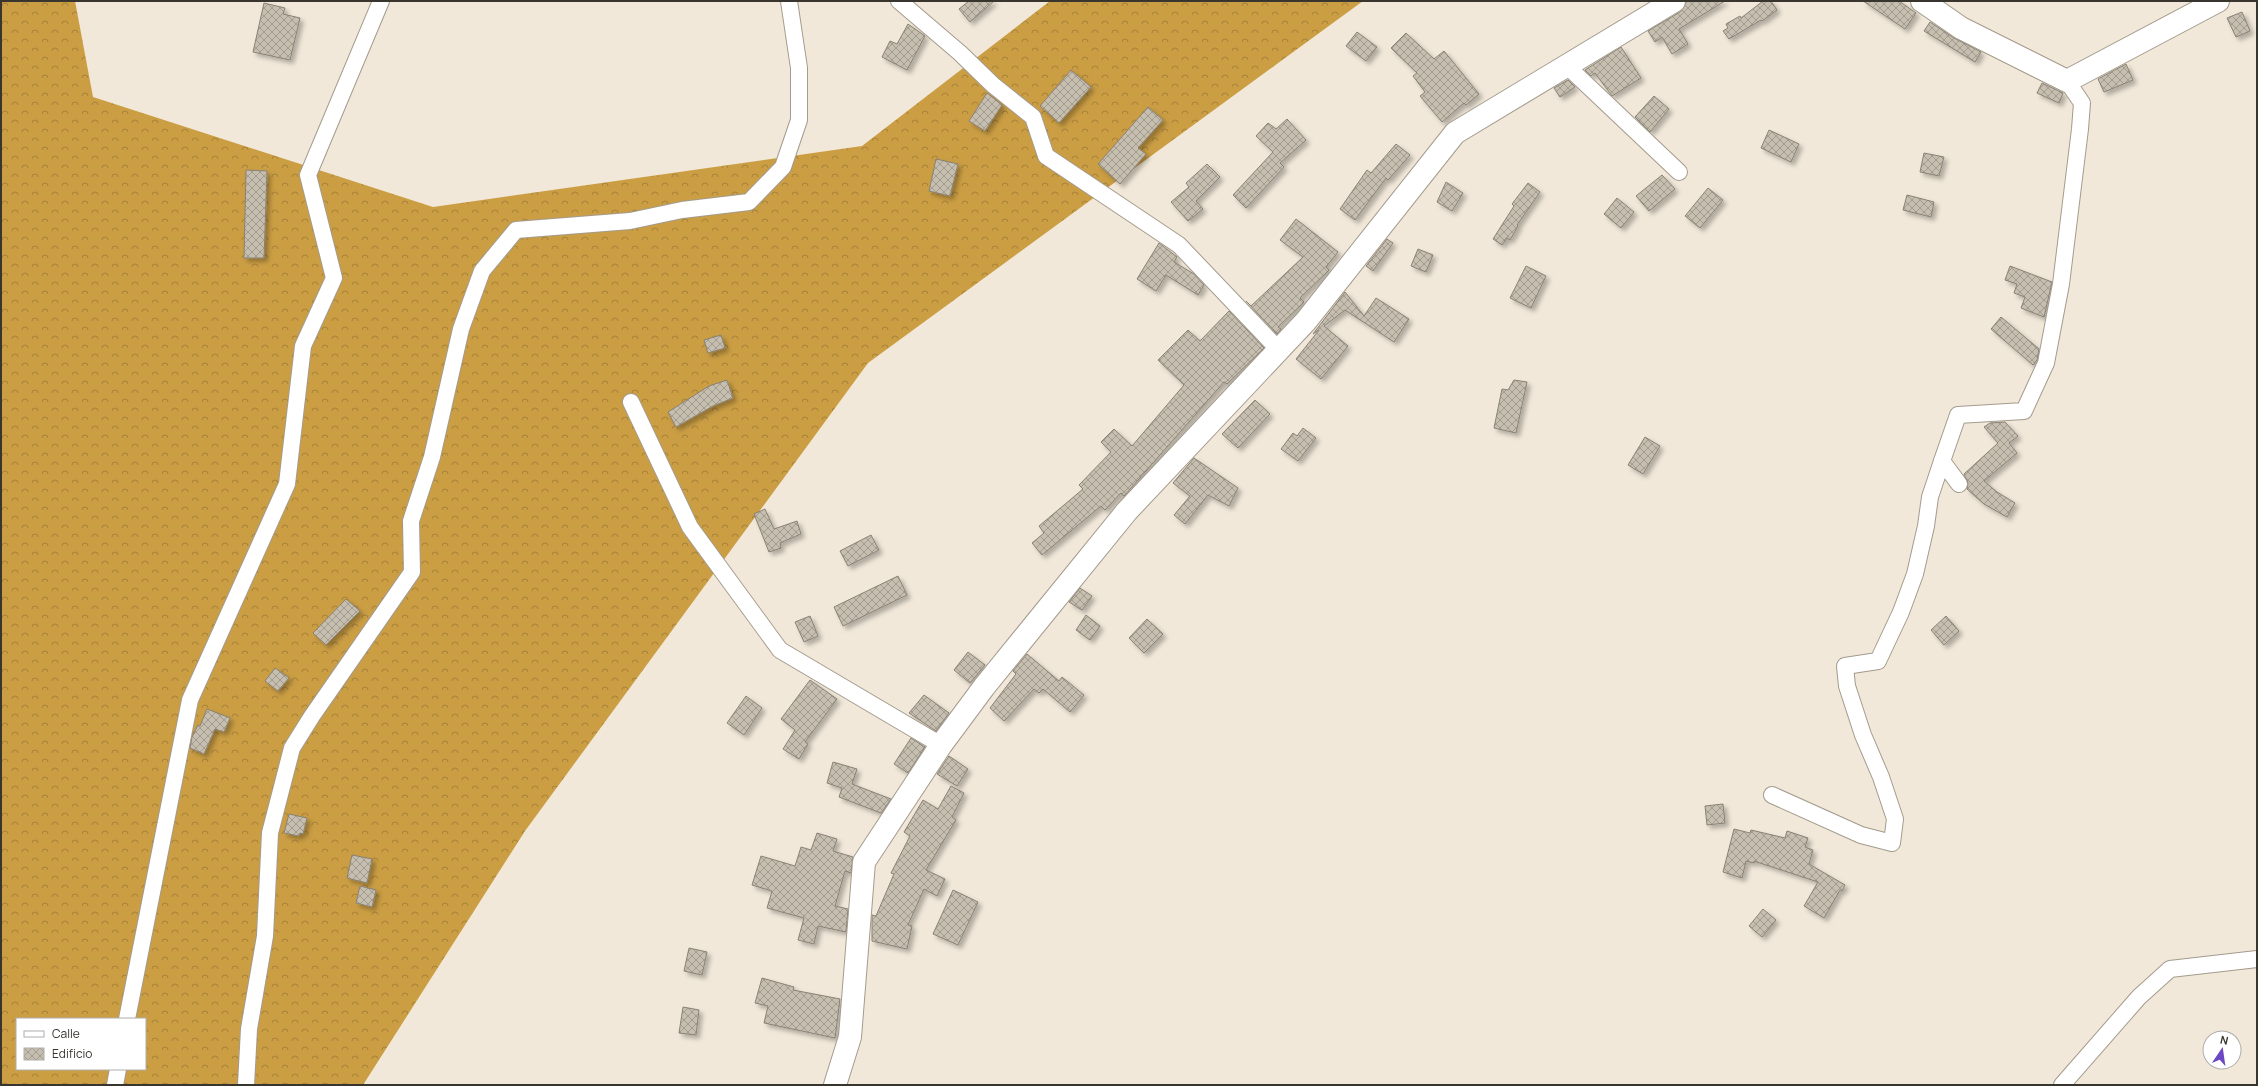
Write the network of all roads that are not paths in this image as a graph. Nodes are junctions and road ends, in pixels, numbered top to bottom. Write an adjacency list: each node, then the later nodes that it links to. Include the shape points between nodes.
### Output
1 (381, 1): 17 (street, via 308,175 334,278 303,346 287,484 190,700)
2 (789, 1): 20 (street, via 800,68 799,120 783,167 749,202 682,210 630,221 516,230 482,270 461,329 432,456 411,521 412,572 292,748 270,833 265,936 249,1029)
3 (899, 1): 10 (street, via 993,85 1033,116 1046,156 1179,245)
4 (1674, 1): 7 (street)
5 (1922, 1): 8 (street, via 1961,28)
6 (2218, 1): 8 (street)
7 (1567, 66): 9 (street); 10 (street, via 1455,133 1306,321)
8 (2068, 81): 12 (street, via 2082,103 2080,129 2061,284 2046,364 2024,411 1958,415)
9 (1679, 172)
10 (1278, 350): 14 (street, via 1127,511 984,687)
11 (631, 402): 14 (street, via 690,527 780,650)
12 (1942, 461): 13 (street); 15 (street, via 1930,497 1915,574 1878,661 1845,666 1847,686 1863,735 1895,818 1892,844 1861,835)
13 (1959, 484)
14 (941, 745): 21 (street, via 864,862 850,1037)
15 (1772, 795)
16 (2257, 959): 22 (street, via 2170,969 2139,997)
17 (127, 1018)
18 (118, 1070): 19 (street)
19 (115, 1085)
20 (246, 1085)
21 (835, 1085)
22 (2062, 1085)

